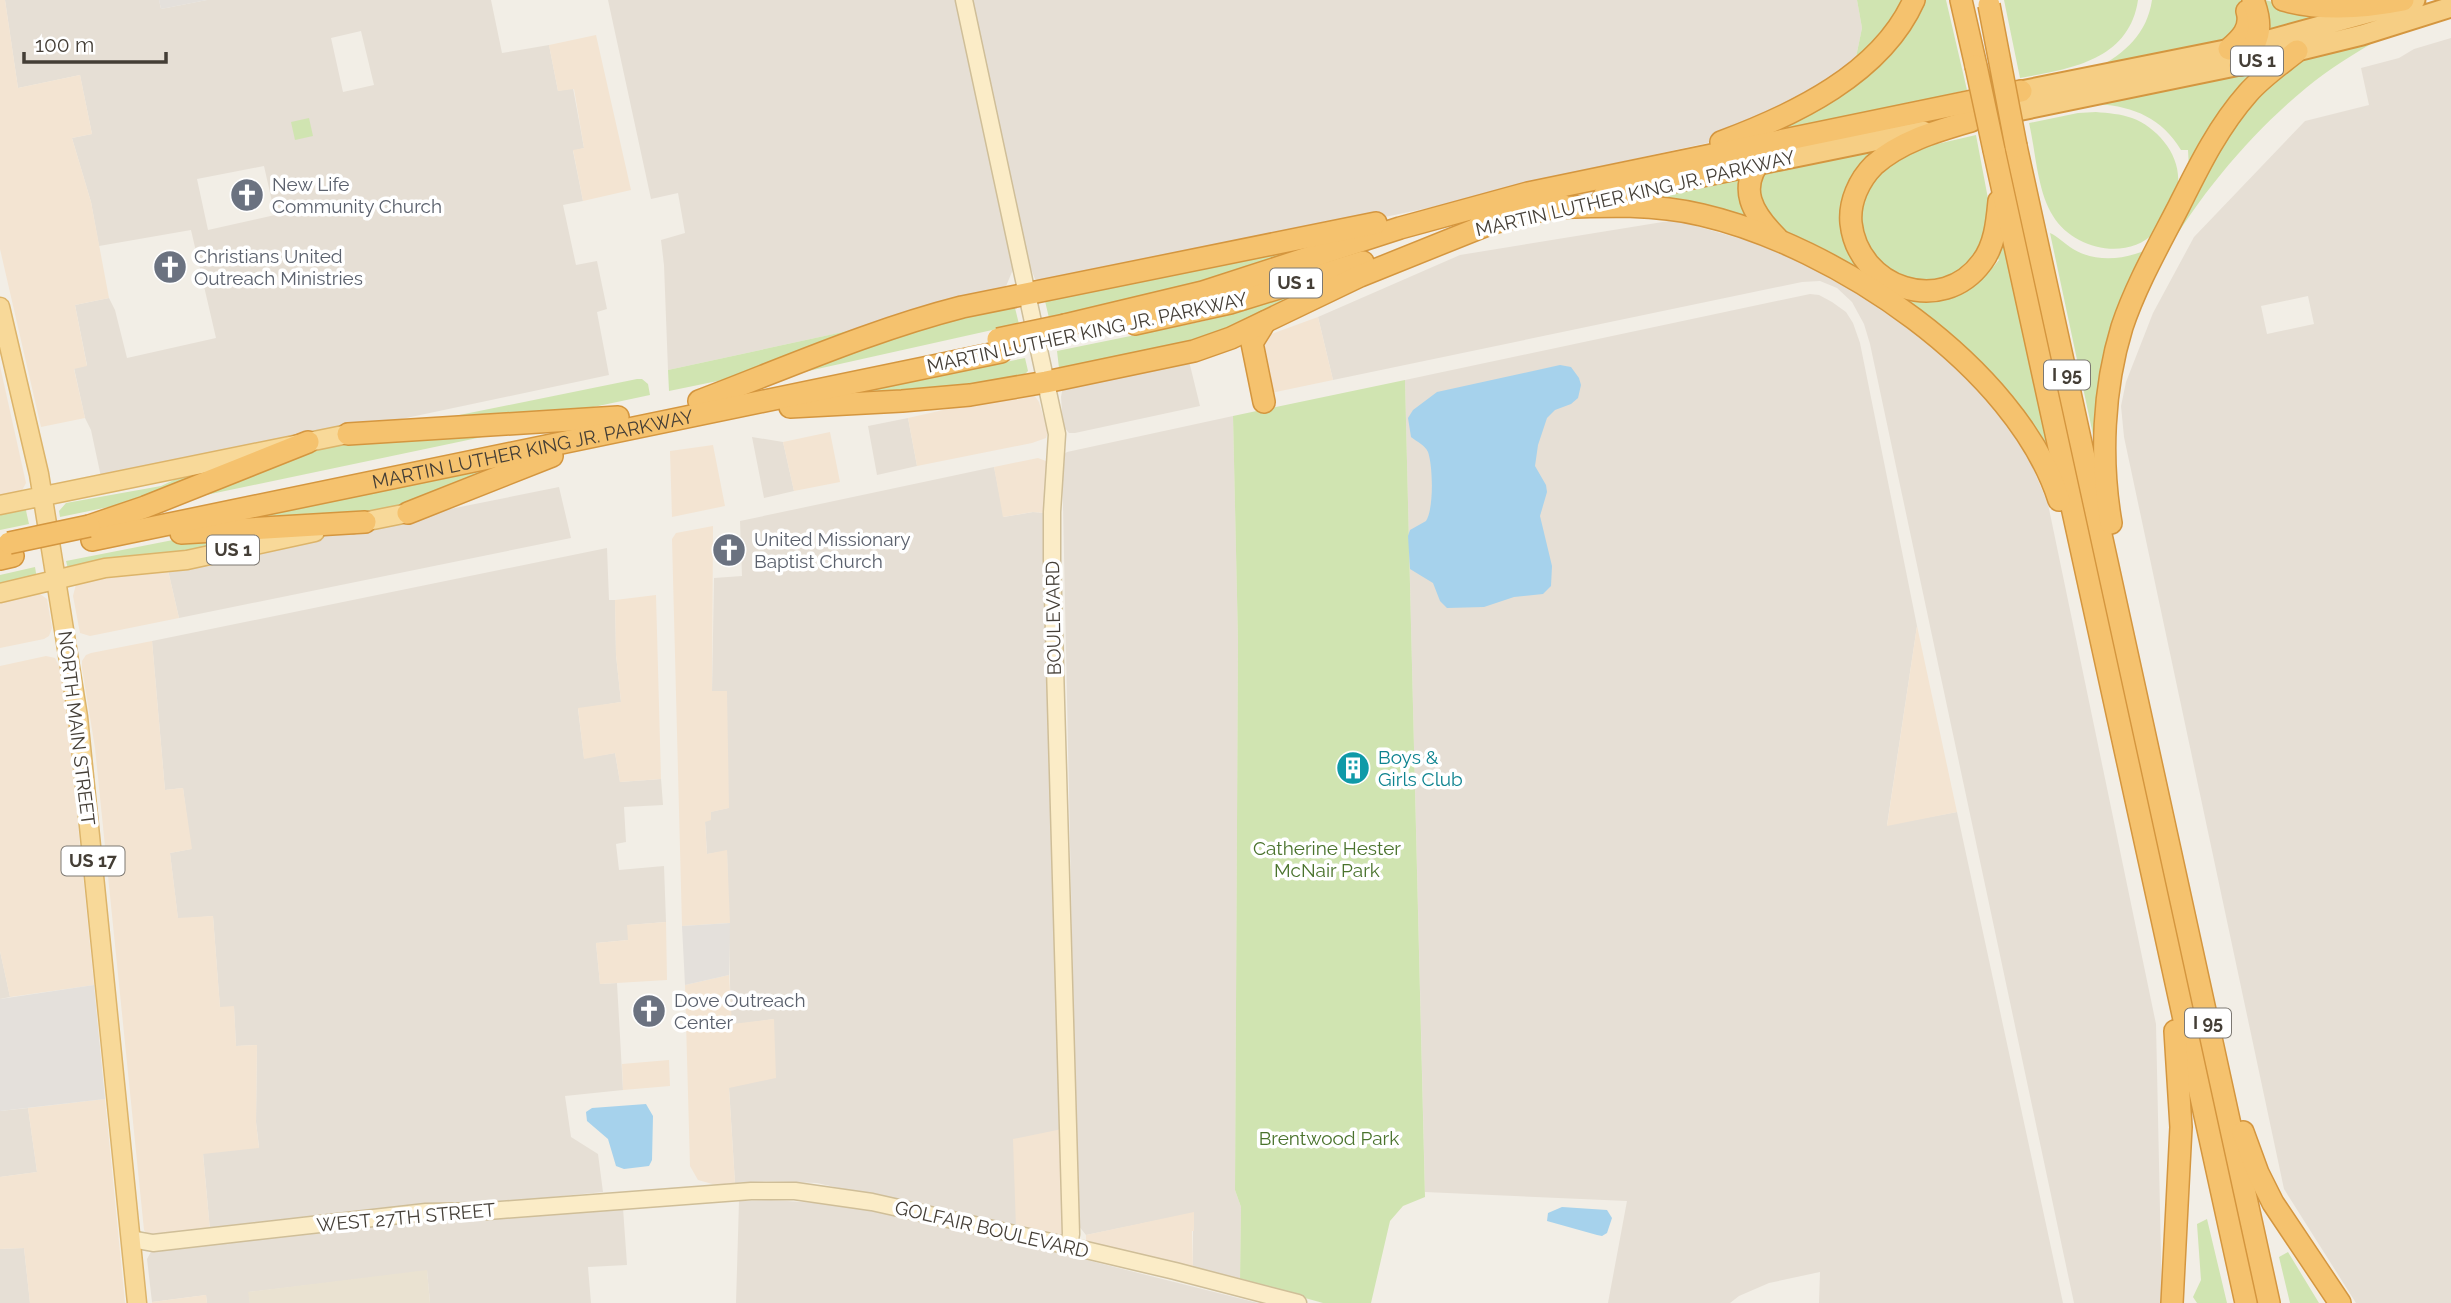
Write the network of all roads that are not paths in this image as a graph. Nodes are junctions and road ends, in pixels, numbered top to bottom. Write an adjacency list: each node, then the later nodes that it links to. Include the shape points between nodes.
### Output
1 (964, 0): 23 (main road, BOULEVARD)
2 (1914, 0): 17 (highway, via 1882,50 1852,75 1776,119)
3 (1961, 0): 19 (highway, I 95, bridge)
4 (2242, 0): 13 (highway, via 2248,27)
5 (2253, 0): 11 (highway, via 2259,33)
6 (2283, 0): 7 (highway, via 2328,7)
7 (2403, 0)
8 (2415, 0): 11 (highway, US 1)
9 (1989, 2): 42 (highway, I 95, bridge)
10 (2451, 7): 12 (highway, MARTIN LUTHER KING JR. PARKWAY / US 1)
11 (2255, 44): 13 (highway)
12 (2297, 51): 13 (highway, MARTIN LUTHER KING JR. PARKWAY / US 1); 42 (highway, via 2250,90 2222,126 2123,325 2105,422)
13 (2234, 57): 14 (highway, MARTIN LUTHER KING JR. PARKWAY / US 1); 15 (highway, MARTIN LUTHER KING JR. PARKWAY / US 1)
14 (2021, 91): 16 (highway, MARTIN LUTHER KING JR. PARKWAY / US 1)
15 (1970, 121): 18 (highway, MARTIN LUTHER KING JR. PARKWAY / US 1); 19 (highway, via 1904,145 1872,167 1851,208 1860,252 1874,272 1905,289 1930,290 1964,279 1981,264 1992,245)
16 (1801, 136): 17 (highway, MARTIN LUTHER KING JR. PARKWAY / US 1); 18 (highway, via 1768,153)
17 (1668, 162): 21 (highway, MARTIN LUTHER KING JR. PARKWAY / US 1)
18 (1756, 165): 20 (highway, MARTIN LUTHER KING JR. PARKWAY / US 1); 22 (highway, via 1750,190 1756,214 1779,239)
19 (2000, 182): 39 (highway, I 95)
20 (1548, 208): 21 (highway, MARTIN LUTHER KING JR. PARKWAY / US 1); 22 (highway, via 1636,205 1677,210 1726,221)
21 (1491, 213): 23 (highway, via 1407,217); 25 (highway); 28 (highway, MARTIN LUTHER KING JR. PARKWAY / US 1, via 1230,303)
22 (1801, 251): 39 (highway, via 1898,308 1998,396 2044,461 2073,555)
23 (1028, 294): 26 (main road, BOULEVARD); 28 (highway, via 900,324)
24 (0, 307): 33 (main road, NORTH MAIN STREET)
25 (1265, 322): 26 (highway, via 1194,351); 27 (highway, via 1252,343)
26 (1046, 382): 28 (highway, via 926,399); 47 (main road, BOULEVARD, via 1057,434 1052,560)
27 (1264, 402)
28 (700, 407): 29 (highway, MARTIN LUTHER KING JR. PARKWAY / US 1)
29 (619, 424): 30 (highway, US 1); 31 (highway, MARTIN LUTHER KING JR. PARKWAY / US 1); 37 (highway, MARTIN LUTHER KING JR. PARKWAY)
30 (348, 434): 32 (main road, US 1)
31 (595, 436): 35 (highway); 37 (highway, MARTIN LUTHER KING JR. PARKWAY)
32 (308, 442): 33 (main road, US 1); 37 (highway, via 145,507)
33 (43, 496): 34 (main road); 40 (main road, NORTH MAIN STREET)
34 (0, 505)
35 (408, 513): 36 (main road, US 1)
36 (365, 522): 37 (highway, via 136,539); 40 (main road, US 1, via 200,557 104,568)
37 (94, 535): 38 (highway, MARTIN LUTHER KING JR. PARKWAY)
38 (4, 552)
39 (2089, 580): 43 (highway, I 95)
40 (57, 581): 41 (main road); 46 (main road, NORTH MAIN STREET / US 17, via 83,754)
41 (0, 593)
42 (2117, 605): 44 (highway, I 95)
43 (2166, 935): 50 (highway, via 2181,1107); 51 (highway, I 95)
44 (2212, 1044): 52 (highway, I 95); 53 (highway, via 2265,1189)
45 (682, 1195): 46 (main road, WEST 27TH STREET, via 426,1212 153,1243); 47 (main road, GOLFAIR BOULEVARD, via 822,1193)
46 (131, 1238): 48 (main road, US 17)
47 (1069, 1246): 49 (main road, GOLFAIR BOULEVARD)
48 (137, 1303)
49 (1298, 1303)
50 (2172, 1303)
51 (2246, 1303)
52 (2269, 1303)
53 (2340, 1303)

